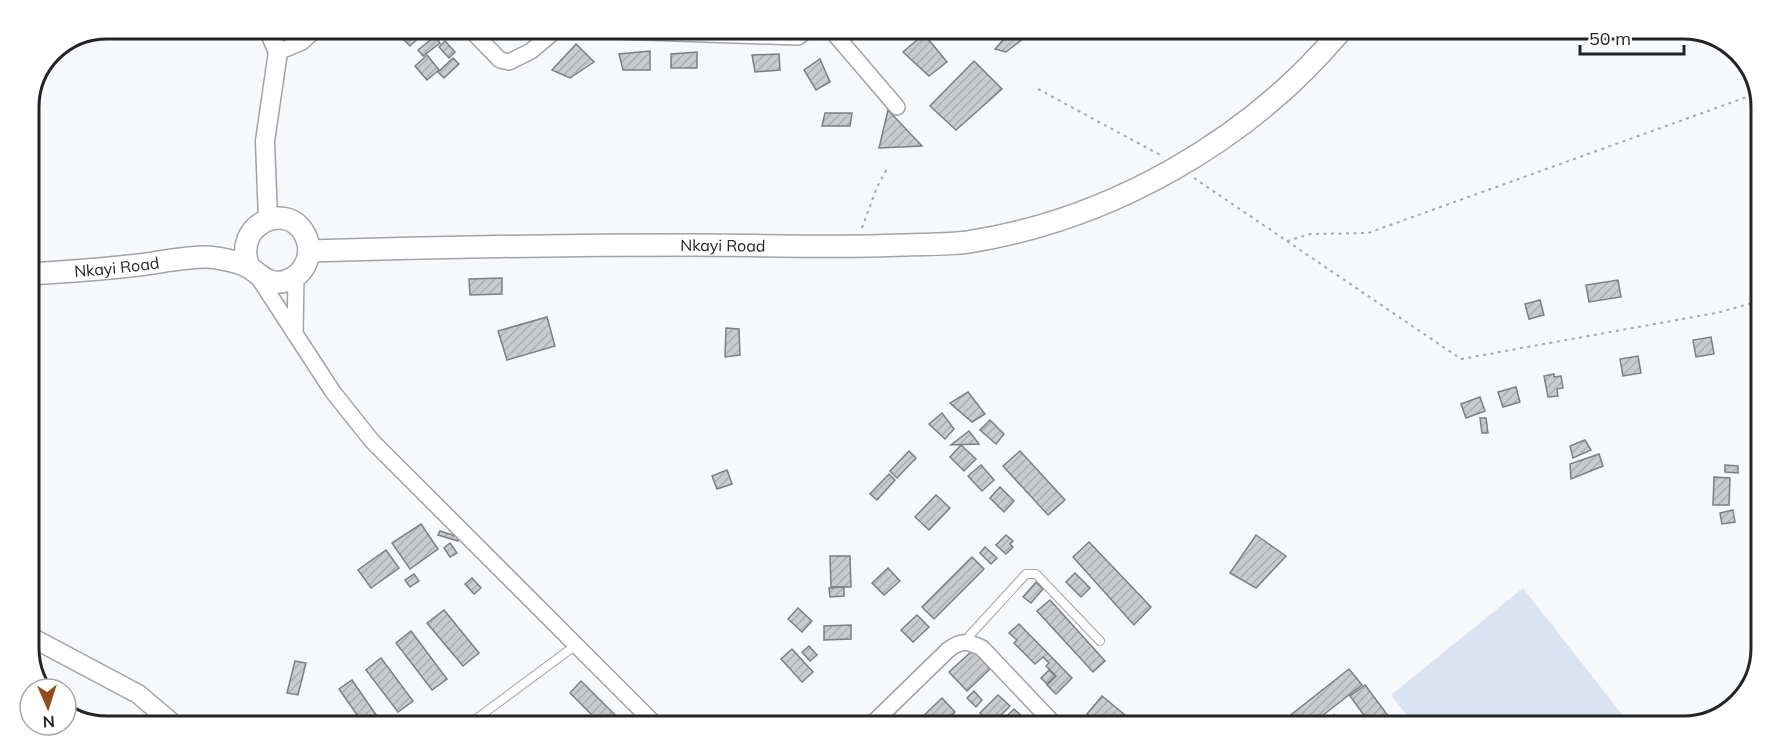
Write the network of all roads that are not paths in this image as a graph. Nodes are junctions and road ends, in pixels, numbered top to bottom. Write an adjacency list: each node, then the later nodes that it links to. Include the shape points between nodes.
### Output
1 (272, 39): 7 (street)
2 (305, 39): 7 (street)
3 (480, 39): 4 (street, via 500,60 509,62 526,55)
4 (545, 39)
5 (839, 39): 8 (street)
6 (1333, 39): 11 (main road, Nkayi Road, via 1293,82 1178,167 1129,193 1025,230 966,243)
7 (278, 52): 9 (street, via 265,141)
8 (897, 107)
9 (268, 219): 10 (main road, Nkayi Road, via 256,225); 11 (main road, via 288,220 303,232)
10 (248, 236): 12 (main road, Nkayi Road); 13 (main road, via 245,257)
11 (309, 251): 15 (main road)
12 (207, 257): 13 (main road, Nkayi Road); 14 (main road, Nkayi Road)
13 (254, 272): 15 (main road, Nkayi Road, via 270,282 284,282); 16 (street)
14 (39, 273)
15 (296, 276): 16 (street)
16 (295, 334): 20 (street, via 333,392 372,441)
17 (39, 641): 21 (street, via 138,694)
18 (967, 641): 19 (lane, via 1026,574 1036,574); 24 (street, via 948,650); 25 (street, via 982,648)
19 (1100, 641)
20 (578, 645): 22 (lane); 23 (street)
21 (164, 716)
22 (480, 716)
23 (647, 716)
24 (880, 716)
25 (1044, 716)

